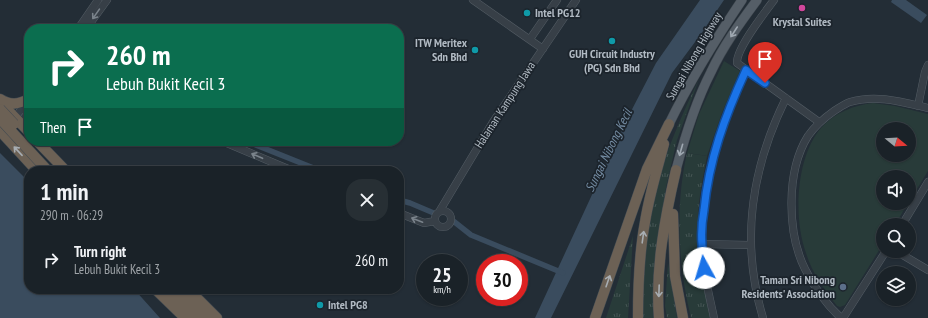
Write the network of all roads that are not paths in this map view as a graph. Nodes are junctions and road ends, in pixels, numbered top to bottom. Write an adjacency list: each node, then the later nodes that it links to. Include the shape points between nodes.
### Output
1 (98, 0): 9 (street)
2 (107, 0): 10 (street, one-way to 10)
3 (473, 0): 11 (street)
4 (557, 0): 11 (street)
5 (576, 0): 12 (street, Halaman Kampung Jawa)
6 (742, 0): 27 (main road, Sungai Nibong Highway, via 683,96)
7 (756, 0): 42 (main road, Sungai Nibong Highway, one-way to 42, via 710,73 688,125)
8 (774, 0): 14 (street, via 741,50 737,62)
9 (81, 24)
10 (90, 24)
11 (530, 39): 12 (street)
12 (543, 49): 44 (street, Halaman Kampung Jawa, via 493,122)
13 (928, 65): 15 (street)
14 (746, 70): 16 (street); 48 (street, via 714,151 706,191)
15 (926, 72): 21 (street)
16 (786, 98): 25 (street); 49 (street, via 770,134 760,169 751,214)
17 (0, 99): 19 (highway, via 10,104)
18 (0, 102): 26 (highway)
19 (24, 102)
20 (24, 105): 26 (street)
21 (918, 106): 22 (street); 25 (street, via 878,98 858,100 848,103)
22 (928, 108)
23 (0, 109): 26 (highway, bridge)
24 (24, 115): 26 (street)
25 (819, 122): 66 (street, via 800,153 795,170 792,214 796,242 804,268 824,299)
26 (7, 124): 28 (highway); 29 (highway); 30 (highway, bridge); 37 (highway, one-way to 26)
27 (669, 124): 60 (highway, one-way to 27, via 647,169); 61 (highway, one-way to 27, via 638,282 645,223)
28 (24, 130)
29 (24, 137)
30 (24, 143)
31 (26, 146): 38 (highway, bridge)
32 (34, 146): 39 (highway)
33 (42, 146): 36 (highway)
34 (44, 146): 36 (highway)
35 (234, 146): 41 (street, one-way to 35)
36 (54, 159): 40 (highway)
37 (34, 166)
38 (44, 166)
39 (53, 166)
40 (61, 166)
41 (281, 166)
42 (676, 170): 62 (highway, one-way to 62, via 661,257); 63 (highway, via 672,224 673,256)
43 (928, 182): 46 (street)
44 (439, 212): 47 (street); 47 (street, via 447,212 451,218 450,222 443,227)
45 (404, 216): 47 (street, one-way to 45, via 424,223)
46 (906, 218)
47 (436, 221)
48 (702, 244): 49 (street); 64 (street)
49 (750, 245): 65 (street)
50 (881, 258): 66 (street)
51 (908, 258): 52 (street)
52 (927, 269)
53 (162, 294): 57 (highway)
54 (172, 294): 57 (highway)
55 (180, 294): 57 (highway)
56 (193, 294): 59 (highway)
57 (191, 313): 58 (highway)
58 (207, 318)
59 (217, 318)
60 (595, 318)
61 (638, 318)
62 (659, 318)
63 (684, 318)
64 (714, 318)
65 (763, 318)
66 (842, 318)

